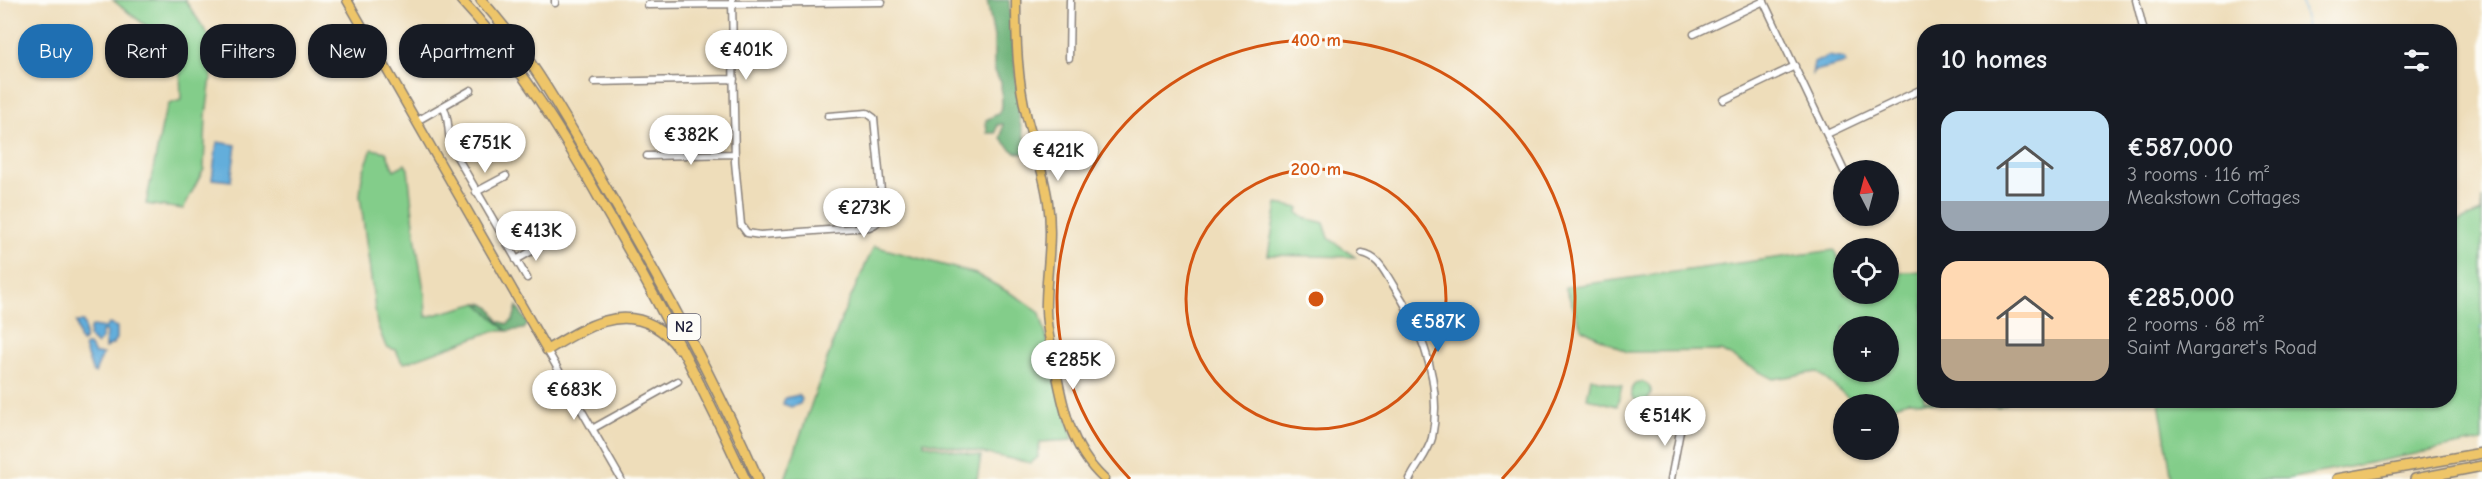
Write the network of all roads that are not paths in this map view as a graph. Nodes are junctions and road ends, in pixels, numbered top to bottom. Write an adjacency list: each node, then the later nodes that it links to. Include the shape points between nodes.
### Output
1 (347, 0): 23 (main road)
2 (461, 0): 37 (highway, N2, via 512,60 559,131 640,268)
3 (481, 0): 29 (highway, N2, via 518,43)
4 (489, 0): 29 (highway, via 544,75)
5 (1016, 0): 46 (main road, via 1020,80 1048,203 1051,244 1046,309 1054,365 1071,433)
6 (1070, 0): 14 (street)
7 (1763, 0): 13 (street); 15 (street)
8 (2136, 0): 12 (street)
9 (732, 2): 10 (street); 11 (street); 16 (street)
10 (882, 2)
11 (648, 5)
12 (2142, 24)
13 (1694, 34)
14 (1069, 58)
15 (1795, 66): 20 (street); 24 (street)
16 (734, 79): 17 (street); 25 (street)
17 (594, 82)
18 (471, 90): 21 (street)
19 (1917, 91): 24 (street)
20 (1724, 100)
21 (443, 106): 23 (street); 30 (street, via 449,119 450,144)
22 (828, 116): 25 (street, via 867,113 874,118 883,212 876,224 869,227 747,233 741,225)
23 (417, 121): 35 (main road)
24 (1827, 134): 27 (street)
25 (735, 154): 26 (street)
26 (648, 156)
27 (1839, 160)
28 (506, 176): 30 (street)
29 (601, 179): 45 (highway, N2, via 667,296)
30 (476, 192): 33 (street)
31 (544, 244): 33 (street)
32 (1362, 254): 47 (street, via 1375,258 1407,308 1423,341 1434,390 1431,440)
33 (516, 260): 34 (street)
34 (527, 279)
35 (547, 350): 37 (highway, via 599,322 623,318 646,322 676,345); 39 (street)
36 (678, 381): 39 (street)
37 (710, 405): 44 (highway, N2)
38 (1672, 405): 48 (street, via 1684,410)
39 (592, 429): 43 (street)
40 (2482, 451): 42 (highway)
41 (2482, 466): 49 (highway)
42 (2340, 478)
43 (621, 479)
44 (745, 479)
45 (758, 479)
46 (1104, 479)
47 (1410, 479)
48 (1671, 479)
49 (2415, 479)

